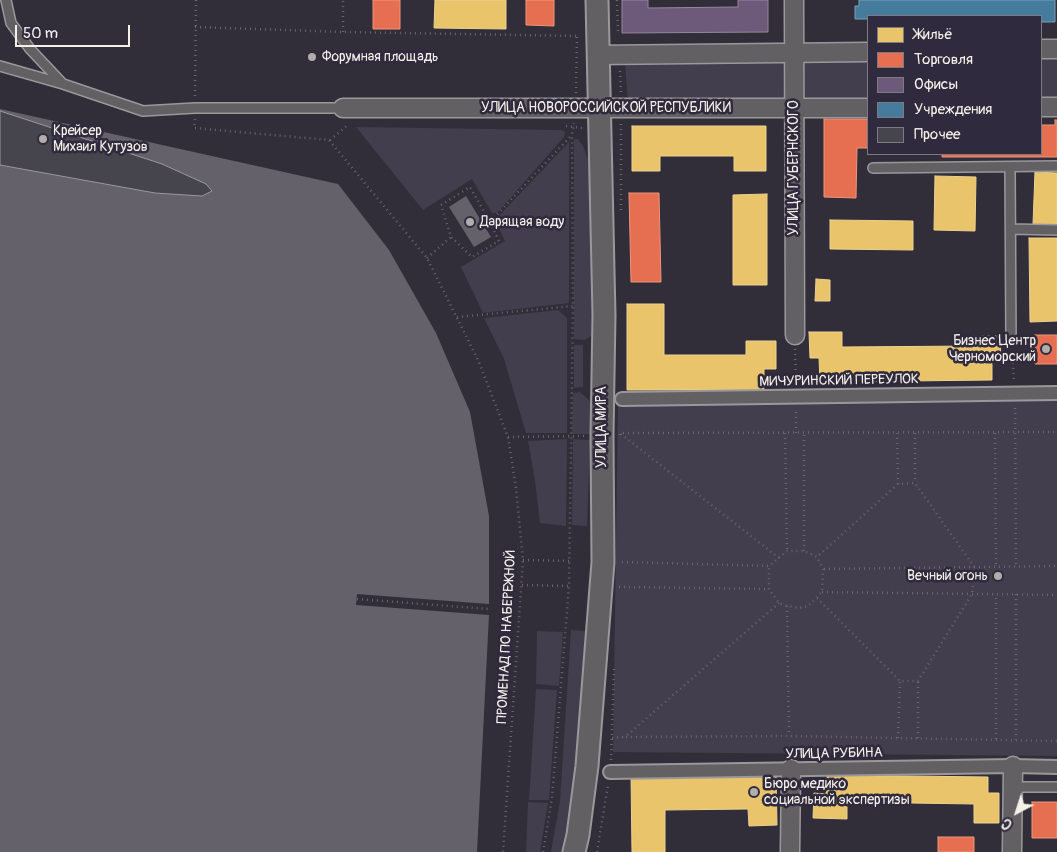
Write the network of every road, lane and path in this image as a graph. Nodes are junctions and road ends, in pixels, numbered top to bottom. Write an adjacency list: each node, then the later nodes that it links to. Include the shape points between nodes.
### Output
1 (6, 0): 14 (lane, via 11,23)
2 (196, 0): 6 (path, ПРОМЕНАД ПО НАБЕРЕЖНОЙ)
3 (343, 0): 7 (path)
4 (597, 0): 8 (street, УЛИЦА МИРА)
5 (794, 0): 12 (street, УЛИЦА ГУБЕРНСКОГО)
6 (195, 27): 7 (path); 17 (path, ПРОМЕНАД ПО НАБЕРЕЖНОЙ)
7 (343, 32): 8 (path)
8 (590, 43): 12 (street); 19 (path); 20 (street, УЛИЦА МИРА)
9 (1042, 49): 10 (street)
10 (1057, 49)
11 (867, 52): 12 (street)
12 (794, 53): 21 (street, УЛИЦА ГУБЕРНСКОГО)
13 (0, 66): 14 (lane)
14 (63, 84): 17 (lane, via 143,111)
15 (1042, 107): 16 (street)
16 (1057, 107)
17 (195, 108): 18 (lane); 31 (path, ПРОМЕНАД ПО НАБЕРЕЖНОЙ, via 194,128 329,140)
18 (344, 108): 19 (street, УЛИЦА НОВОРОССИЙСКОЙ РЕСПУБЛИКИ)
19 (575, 108): 20 (street, УЛИЦА НОВОРОССИЙСКОЙ РЕСПУБЛИКИ); 23 (path)
20 (598, 108): 21 (street, УЛИЦА НОВОРОССИЙСКОЙ РЕСПУБЛИКИ); 47 (street, УЛИЦА МИРА, via 604,315)
21 (794, 108): 22 (street, УЛИЦА НОВОРОССИЙСКОЙ РЕСПУБЛИКИ); 34 (street, УЛИЦА ГУБЕРНСКОГО)
22 (867, 108)
23 (572, 135): 27 (path); 32 (path)
24 (1057, 166): 25 (lane)
25 (1010, 167): 26 (lane); 28 (lane)
26 (873, 168)
27 (490, 222): 30 (path, via 499,241 472,257); 30 (path, via 470,188 441,205)
28 (1011, 229): 29 (lane); 35 (lane)
29 (1057, 230)
30 (451, 237): 31 (path)
31 (427, 258): 33 (path, ПРОМЕНАД ПО НАБЕРЕЖНОЙ)
32 (573, 306): 33 (path); 45 (path)
33 (456, 317): 46 (path, ПРОМЕНАД ПО НАБЕРЕЖНОЙ, via 478,360)
34 (795, 336)
35 (1011, 341)
36 (1057, 393): 37 (street, МИЧУРИНСКИЙ ПЕРЕУЛОК)
37 (622, 399)
38 (1016, 432): 39 (path); 44 (path); 58 (path)
39 (1057, 432)
40 (785, 433): 41 (path); 47 (path); 51 (path)
41 (804, 433): 42 (path); 50 (path)
42 (896, 433): 43 (path); 49 (path)
43 (915, 433): 44 (path); 48 (path)
44 (995, 433): 60 (path)
45 (570, 436): 46 (path); 47 (path); 55 (path)
46 (508, 437): 54 (path, ПРОМЕНАД ПО НАБЕРЕЖНОЙ)
47 (614, 437): 52 (path); 96 (street, УЛИЦА МИРА, via 587,766)
48 (915, 483): 49 (path); 61 (path)
49 (898, 484): 53 (path)
50 (804, 550): 51 (path); 53 (path)
51 (787, 551): 52 (path)
52 (779, 558): 57 (path)
53 (818, 558): 62 (path)
54 (523, 560): 55 (path); 63 (path, ПРОМЕНАД ПО НАБЕРЕЖНОЙ)
55 (570, 561): 64 (path)
56 (618, 562): 57 (path)
57 (769, 566): 66 (path)
58 (1016, 566): 59 (path); 60 (path)
59 (1057, 566)
60 (996, 567): 61 (path)
61 (975, 568): 62 (path); 68 (path)
62 (823, 569): 67 (path)
63 (522, 585): 64 (path); 94 (path, ПРОМЕНАД ПО НАБЕРЕЖНОЙ)
64 (570, 586): 95 (path, via 552,798)
65 (617, 587): 66 (path)
66 (769, 589): 74 (path)
67 (822, 592): 68 (path); 72 (path)
68 (972, 594): 70 (path); 79 (path)
69 (1016, 594): 70 (path); 71 (path); 86 (path)
70 (996, 595): 85 (path)
71 (1057, 595)
72 (817, 598): 75 (path, via 808,606); 78 (path)
73 (357, 599): 76 (path)
74 (779, 603): 75 (path); 80 (path)
75 (787, 606): 81 (path)
76 (489, 609)
77 (615, 662): 82 (path)
78 (900, 681): 79 (path); 83 (path)
79 (918, 681): 84 (path)
80 (625, 736): 81 (path); 82 (path)
81 (789, 736): 83 (path)
82 (612, 738): 91 (path)
83 (898, 738): 84 (path)
84 (918, 738): 85 (path)
85 (996, 739): 86 (path)
86 (1016, 740): 87 (path)
87 (1057, 741)
88 (1014, 766): 89 (street, УЛИЦА РУБИНА); 90 (street, УЛИЦА РУБИНА); 92 (street)
89 (1057, 768)
90 (791, 770): 91 (street, УЛИЦА РУБИНА); 98 (street)
91 (610, 772): 97 (path)
92 (1013, 787): 93 (lane); 99 (street)
93 (1057, 787)
94 (503, 852)
95 (542, 852)
96 (574, 852)
97 (597, 852)
98 (790, 852)
99 (1012, 852)

